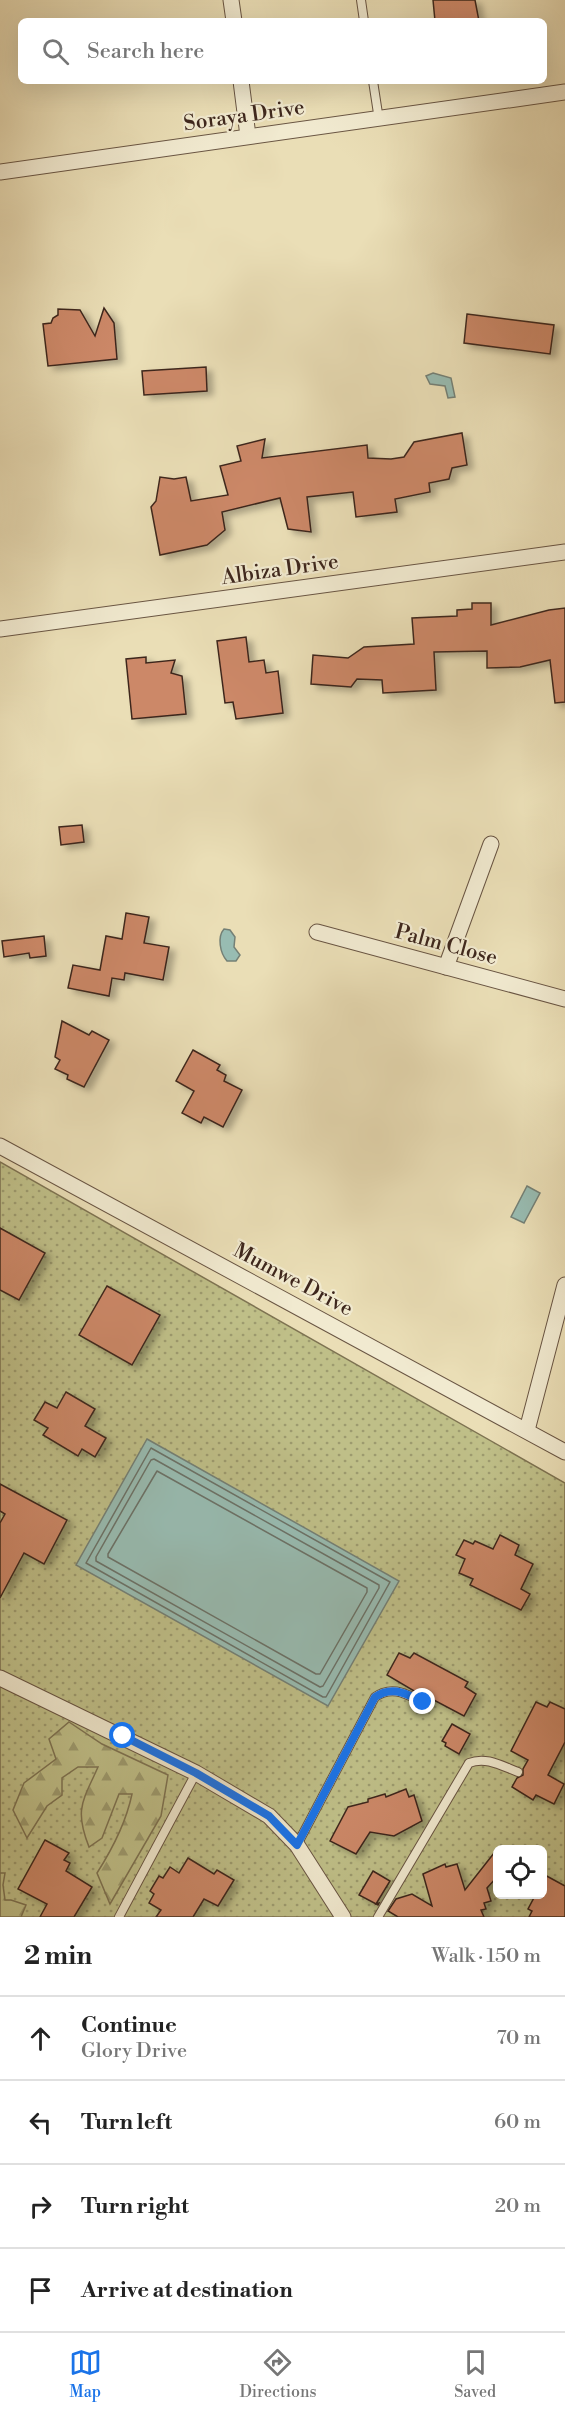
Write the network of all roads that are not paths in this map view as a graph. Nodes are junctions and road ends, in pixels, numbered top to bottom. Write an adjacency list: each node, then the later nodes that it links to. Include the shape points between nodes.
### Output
1 (231, 0): 3 (street)
2 (361, 0): 4 (lane)
3 (234, 18)
4 (364, 18)
5 (241, 84): 9 (street)
6 (373, 84): 8 (lane)
7 (565, 92): 8 (street, Soraya Drive)
8 (379, 120): 9 (street, Soraya Drive)
9 (248, 136): 10 (street, Soraya Drive)
10 (0, 172)
11 (565, 552): 12 (street, Albiza Drive)
12 (0, 629)
13 (491, 844): 15 (street)
14 (317, 932): 15 (street, Palm Close)
15 (446, 967): 16 (street, Palm Close)
16 (565, 999)
17 (0, 1146): 19 (street, Mumwe Drive)
18 (565, 1285): 19 (street)
19 (527, 1430): 20 (street, Mumwe Drive)
20 (565, 1452)
21 (0, 1678): 24 (street)
22 (423, 1702): 25 (lane, via 398,1690 384,1691 375,1697)
23 (518, 1772): 28 (lane, via 485,1760 469,1763)
24 (196, 1773): 25 (street, via 269,1816); 26 (lane)
25 (297, 1845): 27 (street)
26 (119, 1917)
27 (343, 1917)
28 (378, 1917)

